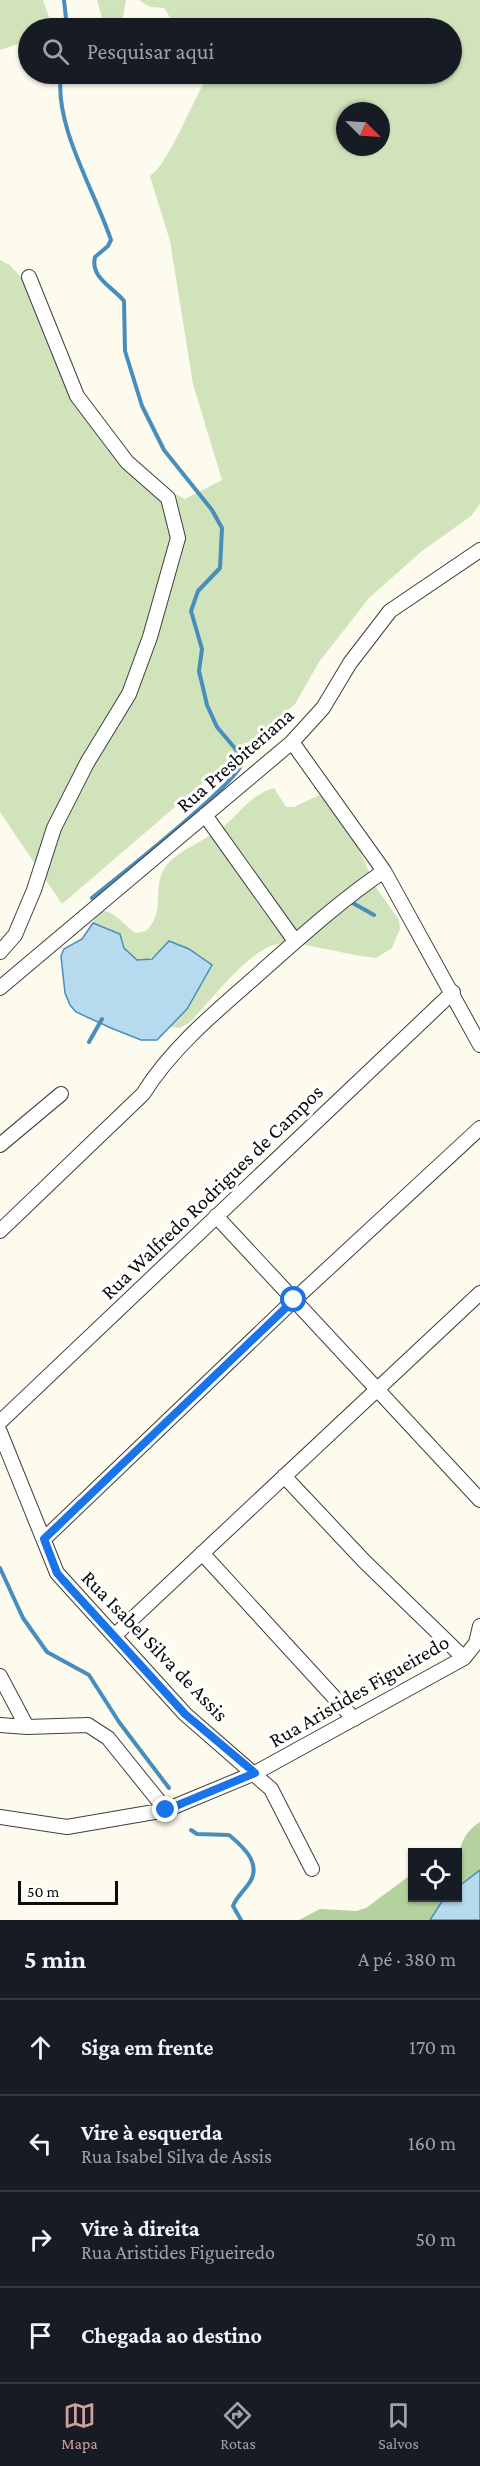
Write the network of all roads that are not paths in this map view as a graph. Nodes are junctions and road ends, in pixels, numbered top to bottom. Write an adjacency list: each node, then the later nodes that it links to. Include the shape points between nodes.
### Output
1 (28, 277): 7 (street, via 77,396 127,462 168,498 178,538 129,694 54,828 15,935)
2 (480, 550): 3 (street, Rua Presbiteriana, via 390,611 350,663 323,708)
3 (292, 742): 4 (street, Rua Presbiteriana); 5 (street)
4 (205, 815): 6 (street); 8 (street, Rua Presbiteriana)
5 (384, 872): 6 (street, via 342,899); 9 (street)
6 (295, 941): 15 (street, via 225,1004 158,1070 143,1094)
7 (0, 952)
8 (0, 988)
9 (453, 992): 10 (street); 14 (street, Rua Walfredo Rodrigues de Campos)
10 (480, 1045)
11 (61, 1094): 13 (street)
12 (480, 1128): 17 (street)
13 (0, 1145)
14 (216, 1216): 17 (street); 19 (street, Rua Walfredo Rodrigues de Campos)
15 (0, 1231)
16 (480, 1293): 18 (street)
17 (294, 1300): 18 (street); 23 (street)
18 (377, 1389): 21 (street); 22 (street)
19 (0, 1422)
20 (0, 1432): 23 (street, Rua Isabel Silva de Assis)
21 (284, 1476): 24 (street); 27 (street)
22 (480, 1500)
23 (44, 1539): 26 (street, Rua Isabel Silva de Assis, via 57,1573)
24 (202, 1553): 26 (street); 29 (street)
25 (480, 1626): 27 (street, Rua Aristides Figueiredo, via 476,1643)
26 (114, 1636): 32 (street, Rua Isabel Silva de Assis, via 185,1714)
27 (464, 1658): 29 (street, Rua Aristides Figueiredo)
28 (0, 1676): 31 (street)
29 (354, 1719): 32 (street, Rua Aristides Figueiredo)
30 (0, 1725): 31 (street)
31 (27, 1727): 33 (street, via 88,1725 108,1738)
32 (255, 1773): 33 (street, Rua Aristides Figueiredo); 35 (street, Rua Isabel Silva de Assis, via 270,1789)
33 (166, 1810): 34 (street, Rua Aristides Figueiredo, via 67,1827)
34 (0, 1817)
35 (312, 1869)

